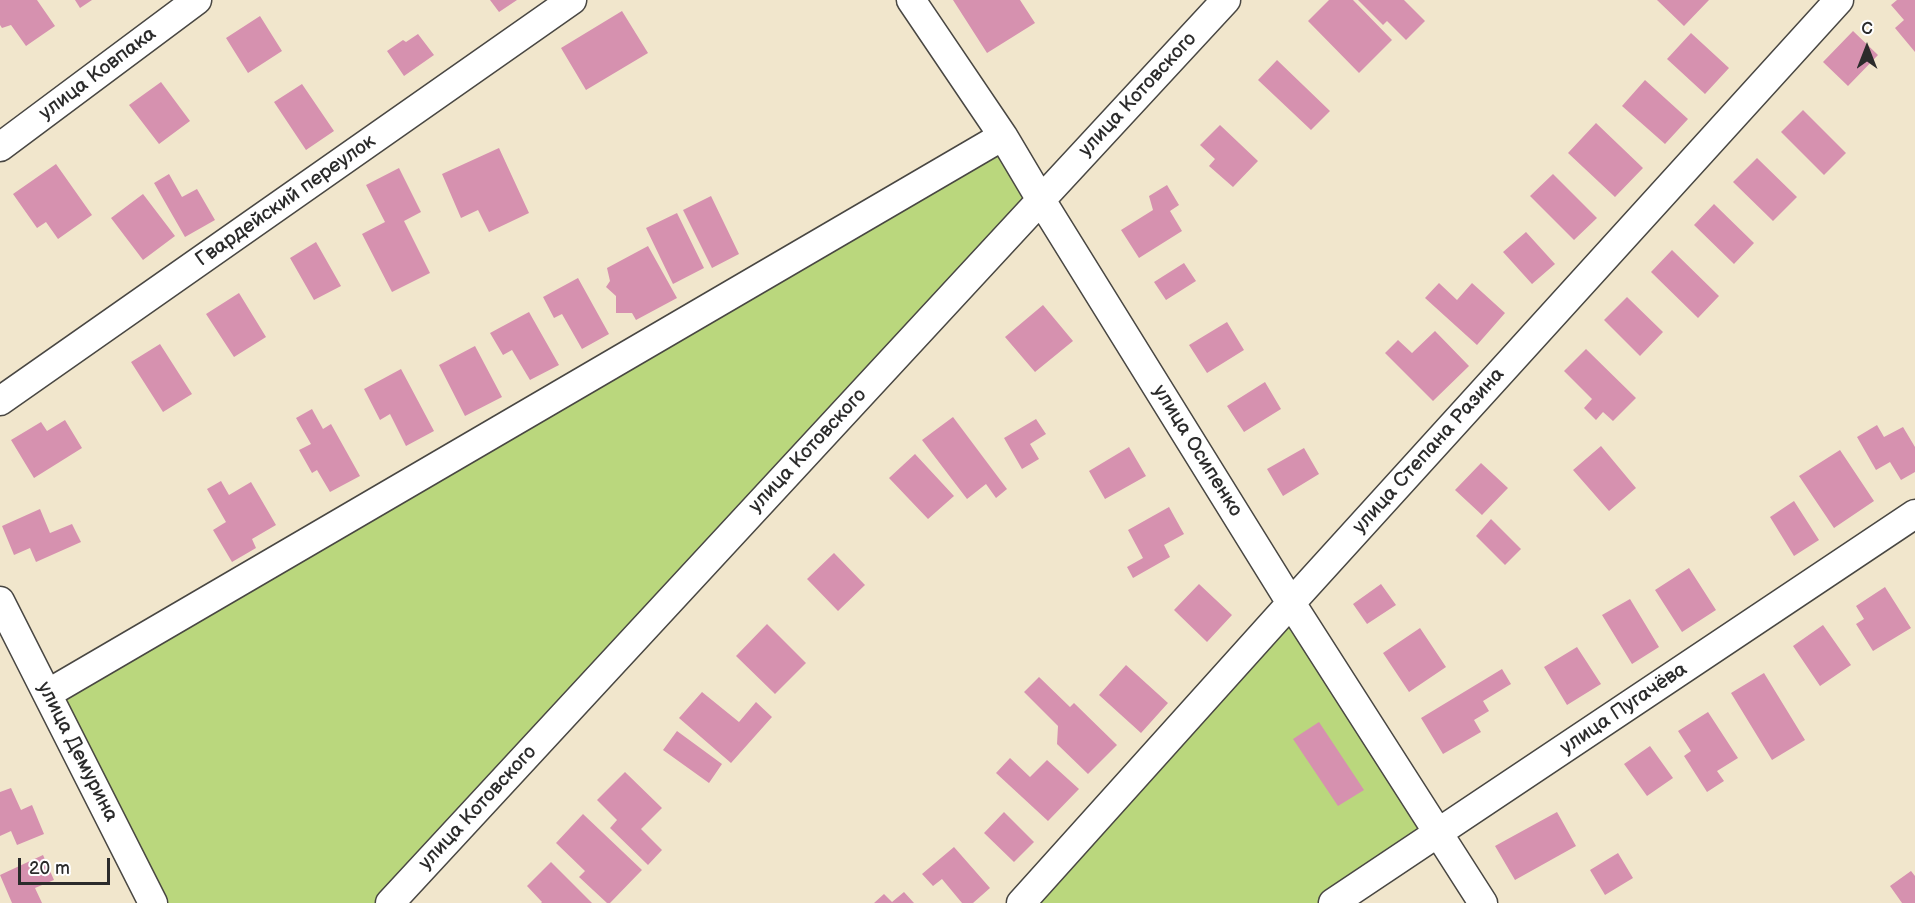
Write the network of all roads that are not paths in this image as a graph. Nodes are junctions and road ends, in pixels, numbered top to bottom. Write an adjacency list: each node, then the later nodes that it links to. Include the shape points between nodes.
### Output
1 (196, 0): 7 (street, улица Ковпака)
2 (572, 0): 9 (street, Гвардейский переулок)
3 (911, 0): 6 (street, улица Осипенко)
4 (1226, 0): 8 (street, улица Котовского)
5 (1839, 0): 12 (street, улица Степана Разина)
6 (1003, 136): 8 (street, улица Осипенко); 13 (street)
7 (0, 147)
8 (1041, 200): 12 (street, улица Осипенко); 16 (street, улица Котовского)
9 (0, 401)
10 (1915, 514): 14 (street, улица Пугачёва)
11 (0, 601): 13 (street, улица Демурина)
12 (1291, 603): 14 (street, улица Осипенко); 17 (street, улица Степана Разина)
13 (47, 694): 15 (street, улица Демурина)
14 (1438, 833): 18 (street, улица Пугачёва); 19 (street, улица Осипенко)
15 (153, 903)
16 (390, 903)
17 (1022, 903)
18 (1333, 903)
19 (1483, 903)

